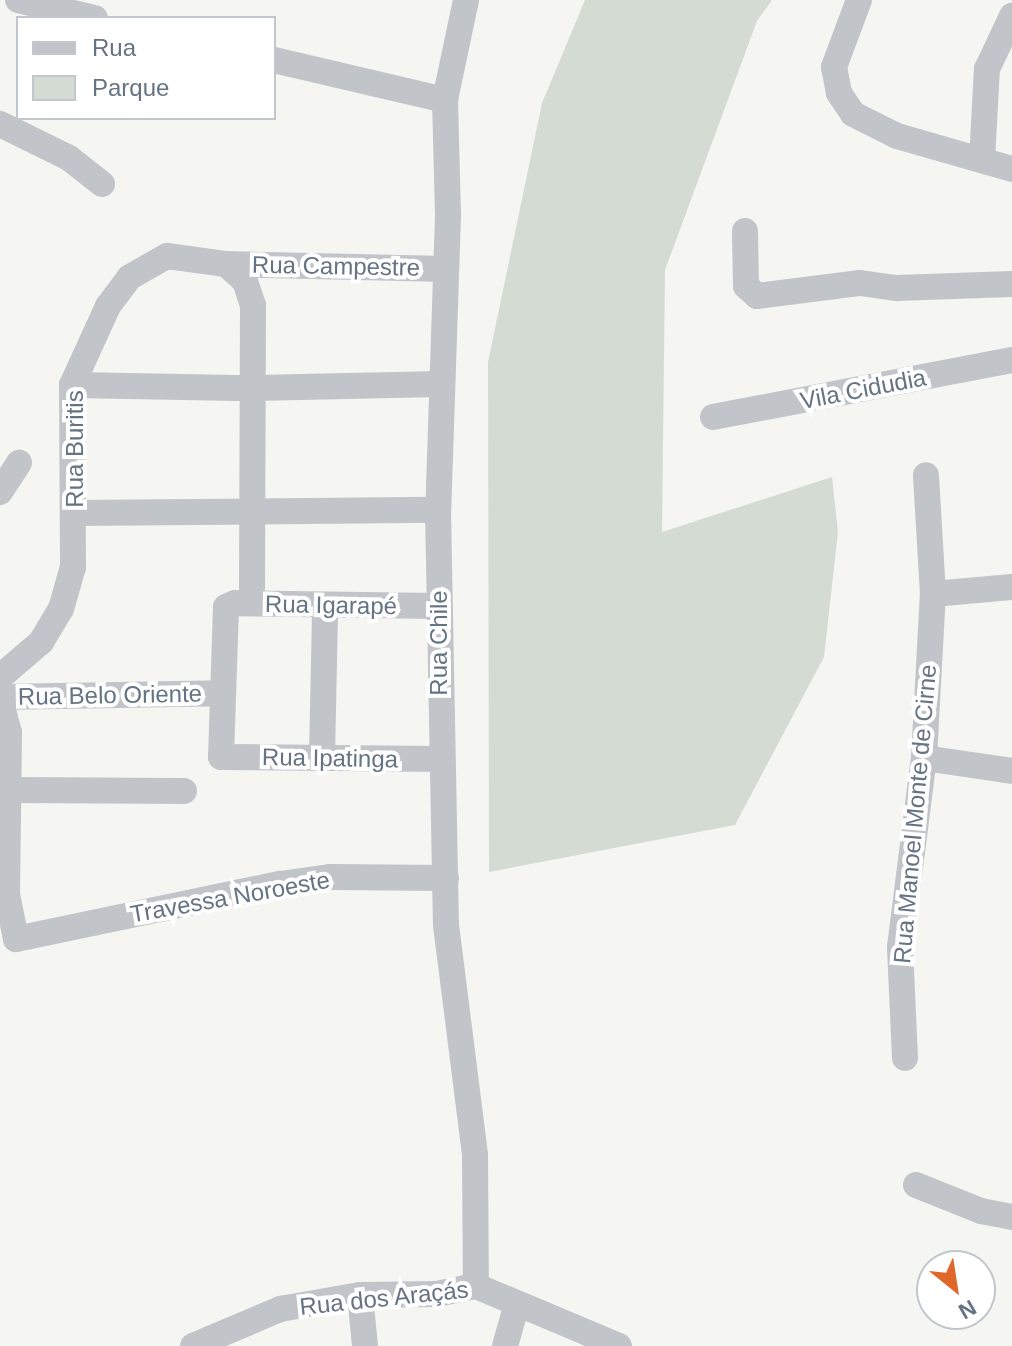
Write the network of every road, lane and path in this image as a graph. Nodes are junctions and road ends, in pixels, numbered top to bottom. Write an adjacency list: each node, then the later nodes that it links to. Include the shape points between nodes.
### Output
1 (18, 0): 4 (street)
2 (466, 0): 7 (street, Rua Chile)
3 (859, 0): 9 (street, via 834,67 839,93 853,114 871,126)
4 (86, 16)
5 (1012, 16): 9 (street, via 987,69)
6 (276, 60): 7 (street)
7 (445, 100): 14 (street, Rua Chile)
8 (0, 124): 11 (street, via 69,158)
9 (982, 160): 10 (street)
10 (1012, 169)
11 (102, 184)
12 (745, 231): 15 (street, via 746,286 757,296 860,283 897,288)
13 (226, 264): 14 (street, Rua Campestre); 18 (street, Rua Buritis, via 167,256 130,277 108,306); 19 (street, via 245,281 253,305)
14 (446, 269): 17 (street, Rua Chile)
15 (1012, 284)
16 (1012, 360): 20 (street, Vila Cidudia)
17 (440, 384): 19 (street); 25 (street, Rua Chile)
18 (72, 385): 19 (street); 26 (street, Rua Buritis)
19 (252, 388): 24 (street)
20 (713, 417)
21 (19, 463): 23 (street)
22 (926, 475): 28 (street, Rua Manoel Monte de Cirne)
23 (0, 492)
24 (254, 508): 25 (street); 26 (street); 29 (street)
25 (438, 510): 30 (street, Rua Chile)
26 (75, 513): 32 (street, Rua Buritis, via 73,567 61,609 41,642)
27 (1012, 587): 28 (street)
28 (933, 594): 36 (street, Rua Manoel Monte de Cirne)
29 (252, 603): 31 (street, Rua Igarapé); 33 (street, Rua Igarapé, via 226,607)
30 (439, 606): 31 (street, Rua Igarapé); 37 (street, Rua Chile)
31 (325, 608): 35 (street)
32 (0, 677)
33 (221, 693): 34 (street, Rua Belo Oriente); 35 (street, Rua Ipatinga, via 221,757)
34 (0, 698): 39 (street, via 9,732)
35 (322, 757): 37 (street, Rua Ipatinga)
36 (924, 758): 38 (street); 42 (street, Rua Manoel Monte de Cirne, via 900,947)
37 (440, 759): 41 (street, Rua Chile)
38 (1012, 771)
39 (11, 790): 40 (street); 41 (street, Travessa Noroeste, via 7,894 16,939 293,882)
40 (184, 791)
41 (446, 878): 45 (street, Rua Chile, via 446,925 475,1155)
42 (905, 1058)
43 (916, 1185): 44 (street, via 981,1211)
44 (1012, 1217)
45 (476, 1286): 46 (street, Rua dos Araçás, via 437,1294); 47 (street, Rua dos Araçás)
46 (360, 1295): 48 (street, Rua dos Araçás, via 280,1309); 49 (street)
47 (516, 1307): 50 (street); 51 (street, Rua dos Araçás)
48 (193, 1346)
49 (365, 1346)
50 (505, 1346)
51 (619, 1346)

